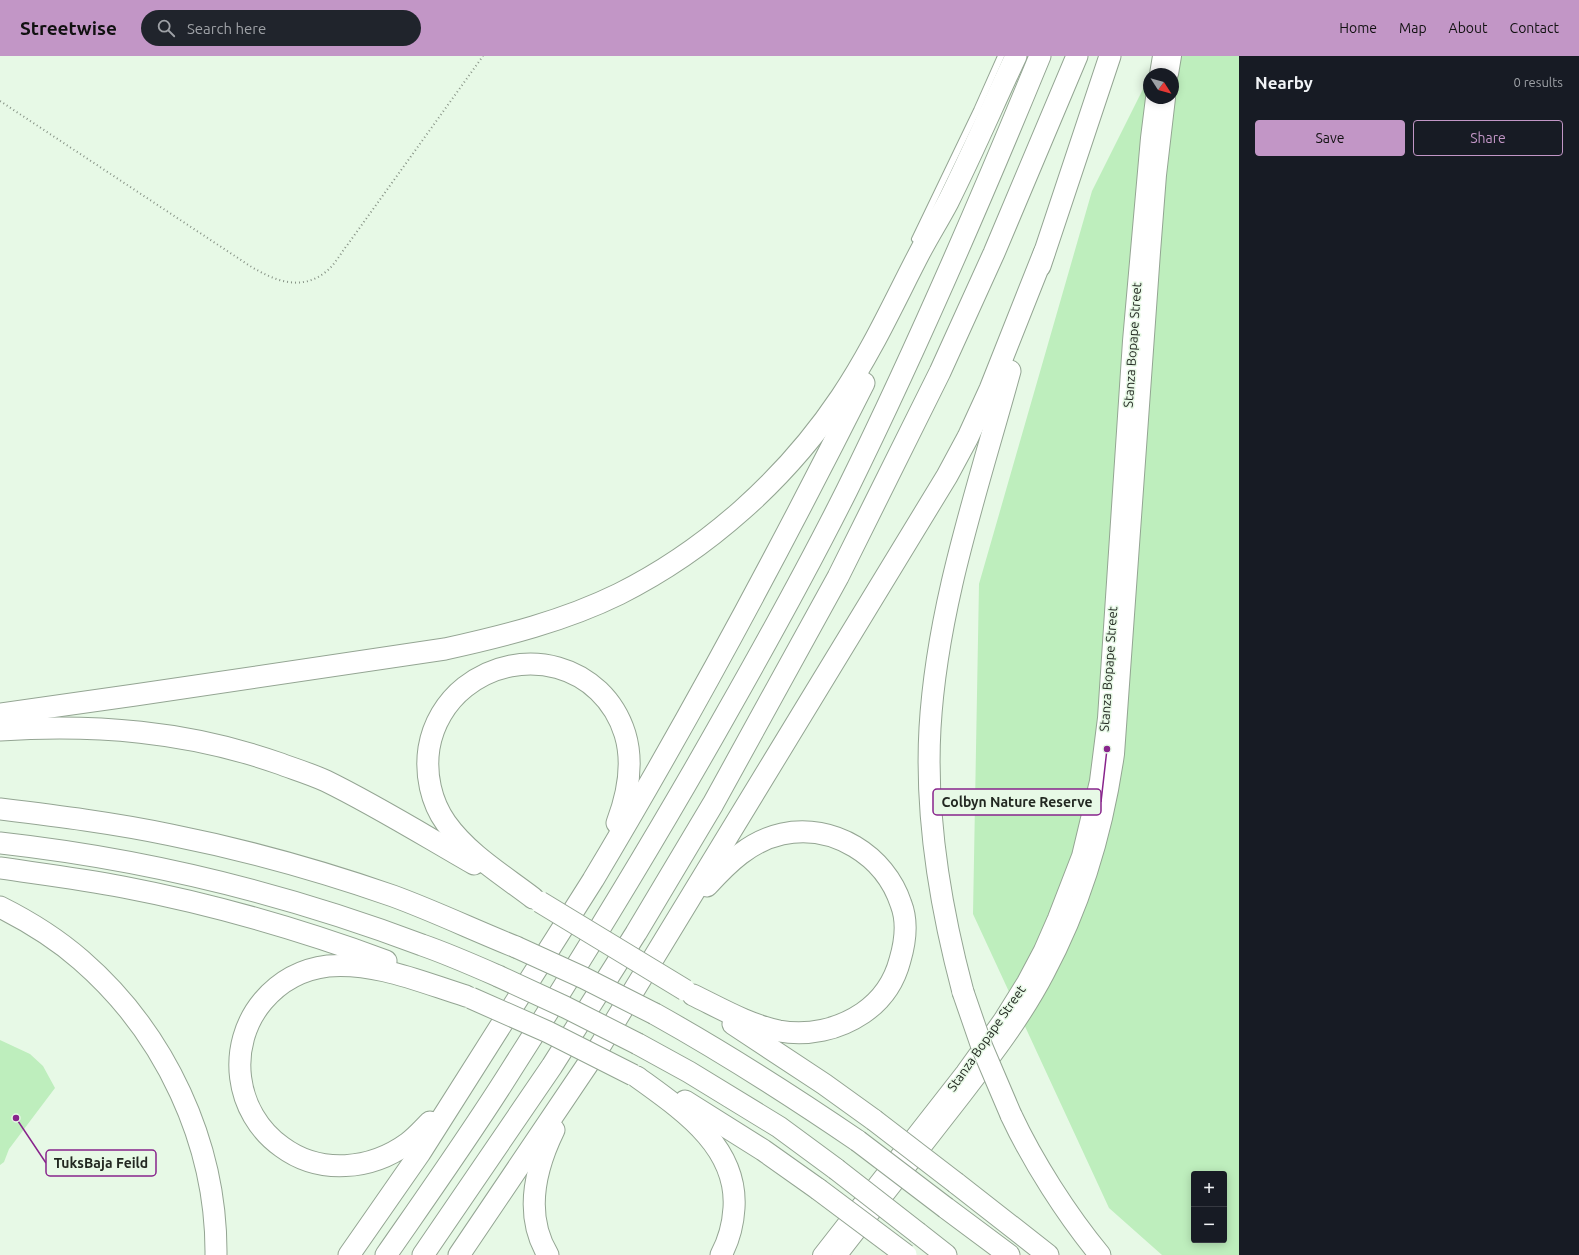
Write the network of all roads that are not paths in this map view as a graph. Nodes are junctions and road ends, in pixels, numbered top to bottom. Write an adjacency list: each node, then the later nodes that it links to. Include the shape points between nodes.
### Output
1 (1001, 56): 13 (lane)
2 (1016, 56): 12 (highway)
3 (1040, 56): 33 (highway, via 907,364 793,594 669,815 605,921 512,1070)
4 (1077, 56): 34 (highway, via 994,253 940,372 838,577 713,804 636,933 552,1066)
5 (1110, 56): 14 (highway)
6 (1162, 56): 8 (main road)
7 (1173, 56): 9 (main road)
8 (1159, 68)
9 (1171, 68)
10 (1153, 104): 38 (main road, Stanza Bopape Street, via 1131,341 1106,718 1098,781 1080,856 1042,950 1002,1019 964,1072)
11 (1166, 104): 39 (main road, Stanza Bopape Street, via 1152,252 1116,754 1098,844 1077,907 1034,996 997,1052)
12 (948, 202): 16 (highway, via 841,398 804,446); 24 (highway, via 880,350 754,597 643,796)
13 (912, 247)
14 (1044, 253): 25 (highway, via 990,389 947,476); 44 (highway, bridge, via 953,579 938,652 930,728 929,770 936,864 950,943 963,992 988,1060 1022,1138 1046,1179)
15 (798, 442): 16 (lane)
16 (762, 491): 17 (highway, via 718,529 668,566 618,594 534,627 445,649)
17 (0, 714)
18 (0, 730): 22 (highway, via 54,728 140,732 188,738 258,756 325,781 351,794)
19 (0, 809): 42 (highway, bridge, via 100,822 171,835 310,870 394,897 516,947 655,1014 716,1049 858,1141)
20 (0, 843): 41 (highway, bridge, via 99,857 207,879 282,898 423,945 498,976 638,1044 779,1127)
21 (0, 868): 27 (highway, via 124,887 280,925 386,961)
22 (536, 900): 24 (highway, via 484,861 455,835 432,797 428,767 433,730 452,700 472,681 485,674 499,668 529,663 576,675 603,696 620,721 629,760 628,789 623,807); 26 (highway, bridge)
23 (0, 906): 31 (highway, via 39,929 81,960 135,1018 163,1060 187,1107 200,1144 215,1222)
24 (560, 931): 28 (highway)
25 (650, 966): 26 (highway, via 706,887 724,867 744,851 783,834 801,832 833,836 857,847 869,856 887,877 902,904 905,920 903,951 893,981 872,1007 855,1018 827,1029 810,1032 779,1031 746,1020); 29 (highway)
26 (689, 993): 43 (highway, bridge, via 874,1120)
27 (468, 997): 28 (highway, via 392,972 359,967 319,967 300,973 268,995 255,1011 246,1030 239,1060 244,1097 255,1117 273,1140 302,1159 326,1165 348,1166 373,1162 410,1142 432,1119); 30 (highway, bridge, via 548,1032)
28 (509, 1012): 32 (highway, via 420,1153)
29 (600, 1046): 35 (highway); 36 (highway, via 557,1124 538,1170 534,1213 541,1241)
30 (635, 1076): 37 (highway, via 697,1124 716,1147 728,1170 734,1188 734,1214 728,1242); 40 (highway, bridge, via 698,1109 769,1154)
31 (216, 1255)
32 (349, 1255)
33 (386, 1255)
34 (423, 1255)
35 (459, 1255)
36 (548, 1255)
37 (721, 1255)
38 (821, 1255)
39 (839, 1255)
40 (906, 1255)
41 (946, 1255)
42 (1009, 1255)
43 (1048, 1255)
44 (1100, 1255)

